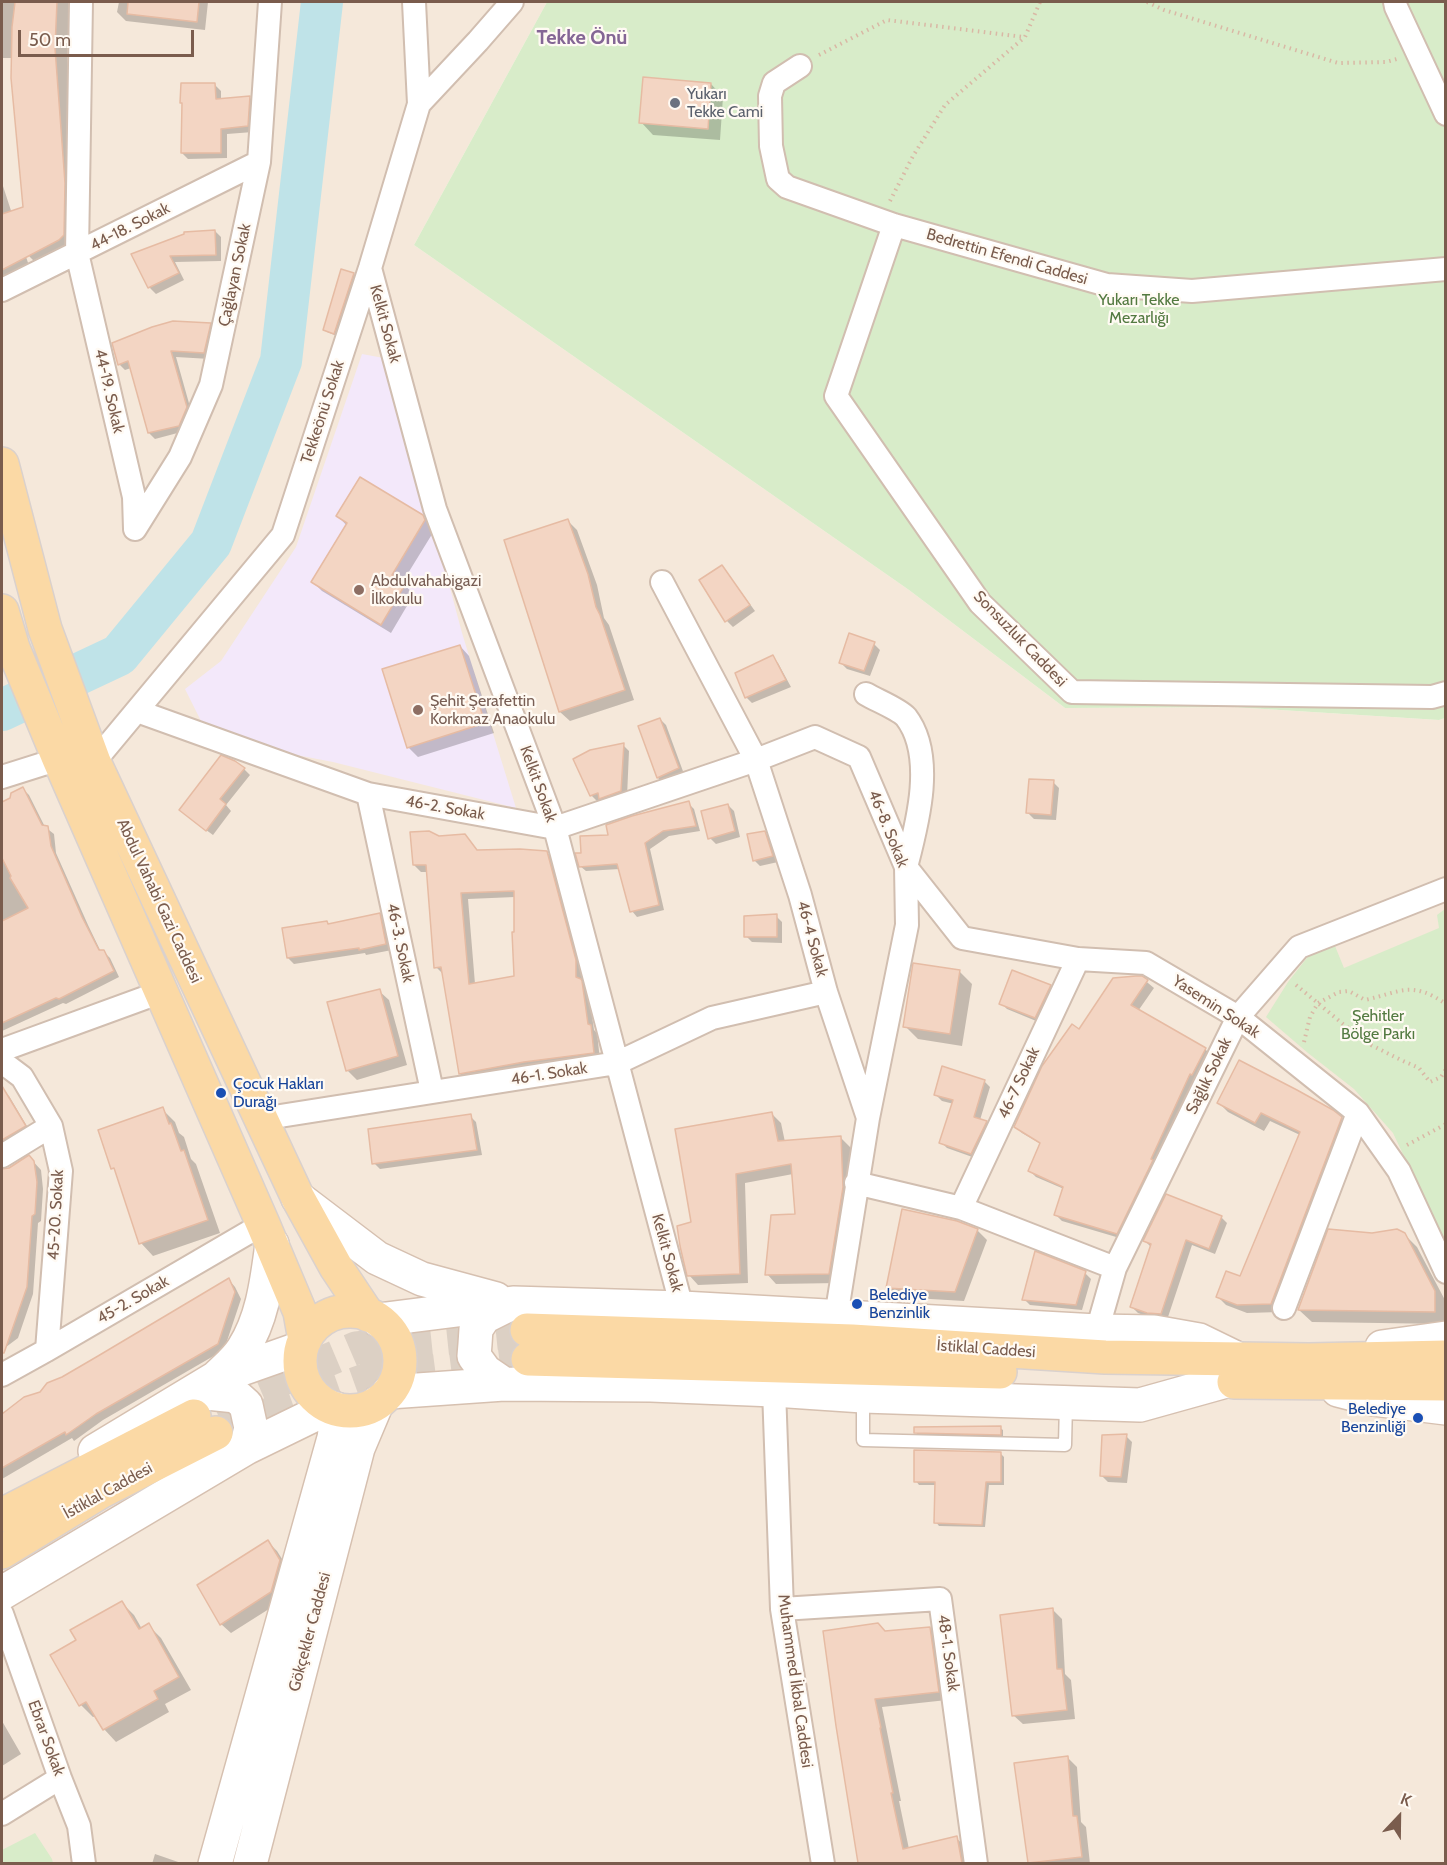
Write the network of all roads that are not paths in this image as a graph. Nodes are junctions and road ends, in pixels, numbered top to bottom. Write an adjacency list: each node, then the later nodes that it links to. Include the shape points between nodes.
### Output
1 (81, 2): 11 (street, 44-19. Sokak)
2 (270, 2): 9 (street, Çağlayan Sokak)
3 (414, 2): 7 (street, Tekkeönü Sokak)
4 (512, 2): 7 (street)
5 (1395, 2): 8 (street)
6 (800, 66): 10 (street, Bedrettin Efendi Caddesi, via 774,83 770,96 771,146 778,179 796,191)
7 (419, 104): 12 (street, Tekkeönü Sokak)
8 (1446, 114)
9 (259, 162): 11 (street, 44-18. Sokak); 16 (street, Çağlayan Sokak, via 212,385 180,457)
10 (887, 223): 13 (street, Bedrettin Efendi Caddesi, via 1107,285 1192,291); 19 (street, Sonsuzluk Caddesi, via 836,396 980,603 1072,692 1432,697)
11 (78, 254): 14 (street, 44-18. Sokak); 16 (street, 44-19. Sokak, via 134,496)
12 (370, 268): 21 (street, Tekkeönü Sokak, via 284,535); 27 (street, Kelkit Sokak, via 435,509)
13 (1446, 268)
14 (2, 290)
15 (2, 464): 24 (main road, Abdul Vahabi Gazi Caddesi, via 45,629)
16 (135, 529)
17 (662, 582): 23 (street, 46-4 Sokak)
18 (4, 631): 22 (main road, Abdul Vahabi Gazi Caddesi)
19 (1446, 693)
20 (866, 694): 28 (street, via 905,716 916,736 923,770 919,815)
21 (136, 711): 24 (street, Tekkeönü Sokak); 26 (street, 46-2. Sokak)
22 (59, 759): 25 (street); 31 (main road, Abdul Vahabi Gazi Caddesi)
23 (756, 760): 27 (street, 46-2. Sokak); 28 (street, 46-8. Sokak, via 815,737 859,757); 32 (street, 46-4 Sokak)
24 (94, 762): 40 (main road, Abdul Vahabi Gazi Caddesi)
25 (2, 777)
26 (368, 794): 27 (street, 46-2. Sokak); 37 (street, 46-3. Sokak)
27 (555, 828): 36 (street, Kelkit Sokak)
28 (906, 867): 30 (street, Yasemin Sokak, via 962,938); 39 (street, 46-8. Sokak, via 908,925)
29 (1446, 889): 33 (street, Sağlık Sokak, via 1299,947)
30 (1078, 959): 33 (street, Yasemin Sokak, via 1146,963); 45 (street, 46-7 Sokak)
31 (161, 992): 34 (street); 46 (main road, Abdul Vahabi Gazi Caddesi)
32 (826, 992): 36 (street, 46-1. Sokak, via 712,1018); 39 (street, 46-4 Sokak)
33 (1238, 1017): 38 (street, Yasemin Sokak); 47 (street, Sağlık Sokak)
34 (2, 1050)
35 (2, 1062): 41 (street, 45-20. Sokak, via 22,1077)
36 (617, 1063): 37 (street, 46-1. Sokak); 49 (street, Kelkit Sokak)
37 (432, 1091): 40 (street, 46-1. Sokak)
38 (1358, 1113): 48 (street, Yasemin Sokak, via 1399,1171); 50 (street)
39 (868, 1118): 43 (street, 46-4 Sokak)
40 (261, 1119): 44 (main road, Abdul Vahabi Gazi Caddesi)
41 (51, 1126): 42 (street); 57 (street, 45-20. Sokak, via 61,1171)
42 (2, 1156)
43 (856, 1183): 45 (street); 52 (street, 46-4 Sokak)
44 (297, 1198): 51 (main road, Abdul Vahabi Gazi Caddesi, via 336,1267); 53 (street, via 377,1258)
45 (961, 1208): 47 (street)
46 (267, 1234): 56 (main road, Abdul Vahabi Gazi Caddesi, via 300,1312); 57 (street, 45-2. Sokak); 62 (street, via 265,1292 255,1325 242,1351)
47 (1115, 1268): 54 (street, Sağlık Sokak)
48 (1446, 1272)
49 (682, 1308): 52 (street); 53 (street)
50 (1284, 1308)
51 (373, 1317): 53 (street); 56 (main road, via 350,1311 332,1315 316,1325); 67 (main road, via 387,1328 399,1357 398,1375)
52 (836, 1317): 54 (street)
53 (522, 1331): 59 (main road, İstiklal Caddesi, via 1059,1373); 63 (street, via 484,1317 476,1329 474,1356 485,1371)
54 (1096, 1331): 59 (street, via 1154,1332 1199,1340)
55 (1446, 1338): 60 (street, via 1345,1352)
56 (303, 1344): 62 (street); 69 (main road, via 303,1380 314,1396)
57 (47, 1350): 61 (street, 45-2. Sokak)
58 (1446, 1357): 60 (main road, İstiklal Caddesi)
59 (1232, 1370): 60 (main road, İstiklal Caddesi); 68 (street, via 1140,1405)
60 (1316, 1372): 64 (main road, İstiklal Caddesi, via 1378,1382); 70 (street, via 1373,1399)
61 (2, 1375)
62 (216, 1378): 71 (street)
63 (504, 1384): 65 (street); 67 (street)
64 (1446, 1384)
65 (774, 1390): 66 (street); 77 (street, Muhammed İkbal Caddesi)
66 (863, 1396): 68 (street); 68 (lane, via 863,1440 1065,1444)
67 (383, 1397): 69 (main road, via 359,1410); 83 (street, Gökçekler Caddesi, via 358,1448)
68 (1066, 1402)
69 (333, 1408): 72 (street); 82 (street, Gökçekler Caddesi, via 334,1438)
70 (1446, 1408)
71 (198, 1416): 72 (street, via 207,1393 236,1396 246,1405 251,1428); 73 (street); 74 (main road, İstiklal Caddesi); 75 (main road, İstiklal Caddesi, via 102,1491)
72 (246, 1448): 76 (street)
73 (2, 1506)
74 (2, 1515)
75 (2, 1552)
76 (2, 1593)
77 (782, 1608): 84 (street, Muhammed İkbal Caddesi); 85 (street, 48-1. Sokak, via 940,1599)
78 (2, 1614): 79 (street, Ebrar Sokak)
79 (60, 1778): 80 (street); 81 (street, Ebrar Sokak, via 79,1826)
80 (2, 1814)
81 (84, 1863)
82 (215, 1863)
83 (250, 1863)
84 (823, 1863)
85 (976, 1863)

